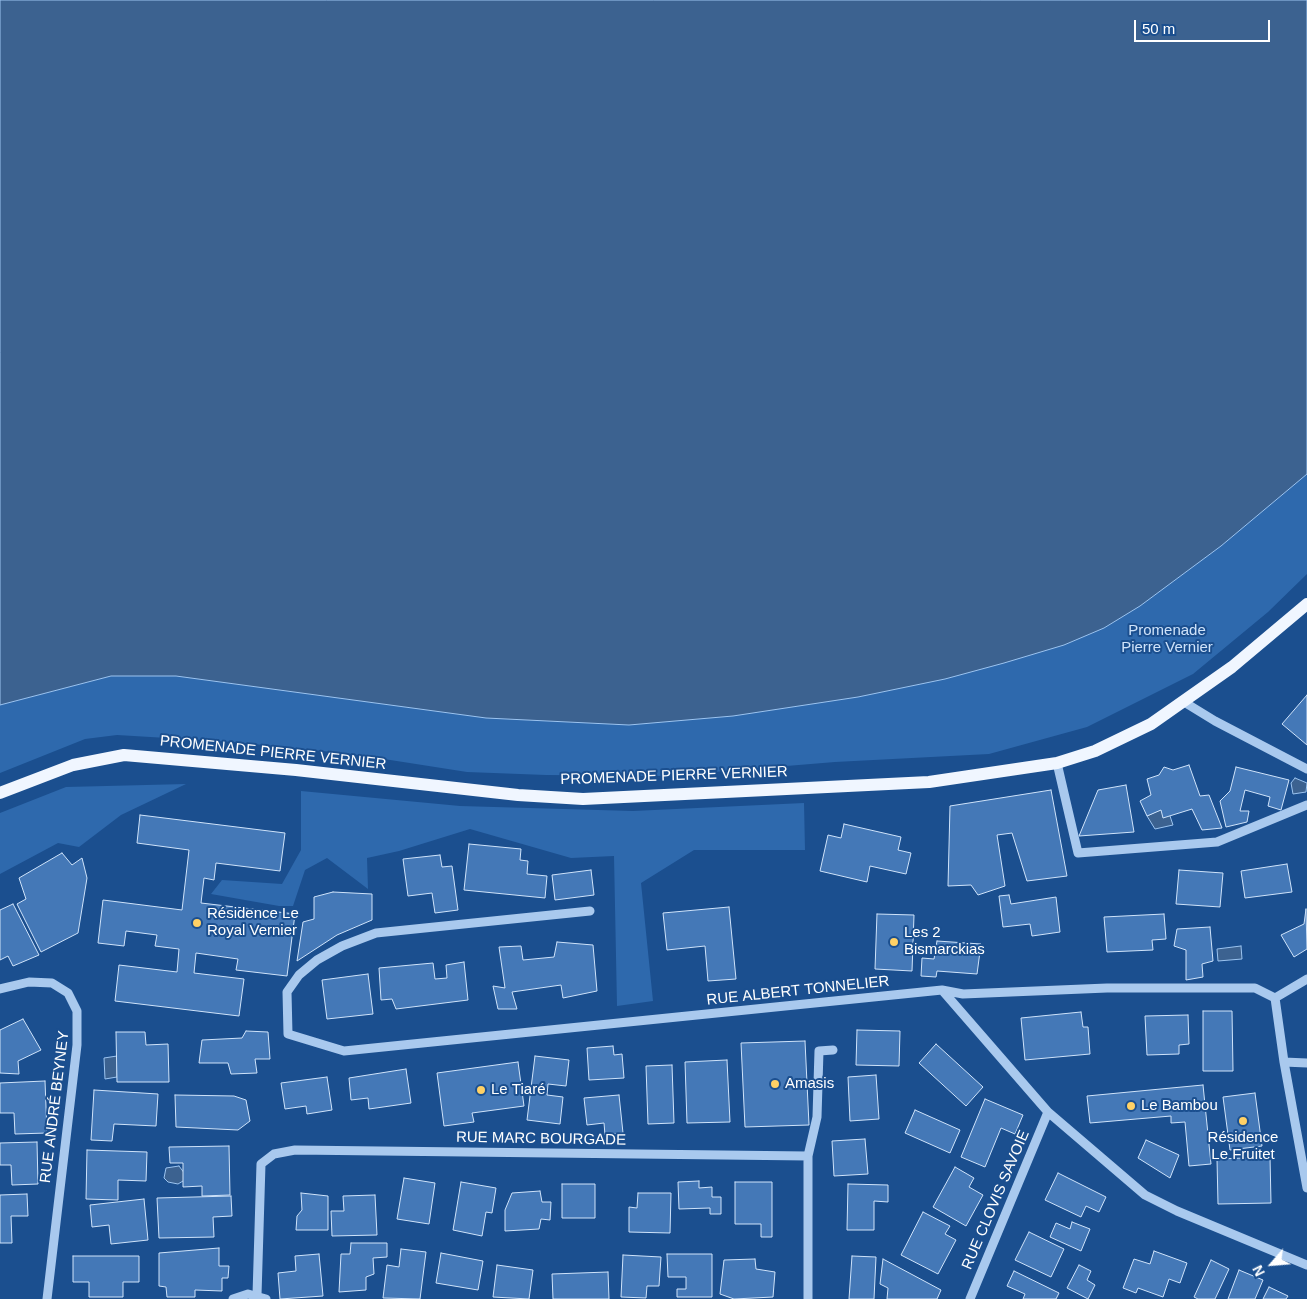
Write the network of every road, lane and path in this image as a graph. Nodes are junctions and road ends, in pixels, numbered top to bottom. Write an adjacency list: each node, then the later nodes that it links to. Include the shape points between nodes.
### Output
1 (1307, 604): 2 (main road, PROMENADE PIERRE VERNIER, via 1232,667)
2 (1184, 702): 3 (main road, PROMENADE PIERRE VERNIER, via 1127,736); 4 (street)
3 (1056, 763): 5 (main road, PROMENADE PIERRE VERNIER, via 929,782 583,798 518,795 287,769 124,755 73,764); 6 (street, via 1078,853 1217,842)
4 (1307, 769)
5 (0, 793)
6 (1307, 805)
7 (590, 912): 10 (street, RUE ALBERT TONNELIER, via 376,933 342,946 299,975 287,992 288,1034 344,1050)
8 (1307, 979): 11 (street)
9 (0, 989): 20 (street, RUE ANDRÉ BEYNEY, via 30,982 52,983 68,993 77,1010 77,1045)
10 (942, 990): 11 (street, RUE ALBERT TONNELIER, via 963,994 1107,988 1255,988); 15 (street)
11 (1275, 998): 13 (street)
12 (834, 1050): 16 (street, via 819,1051 817,1117)
13 (1284, 1062): 14 (street); 17 (street)
14 (1307, 1063)
15 (1048, 1112): 18 (street, via 1146,1196); 23 (street, RUE CLOVIS SAVOIE)
16 (808, 1156): 19 (street, RUE MARC BOURGADE, via 295,1150 274,1154 261,1164); 22 (street)
17 (1307, 1188)
18 (1307, 1265)
19 (261, 1297): 21 (street, via 248,1294)
20 (47, 1299)
21 (234, 1299)
22 (808, 1299)
23 (970, 1299)

